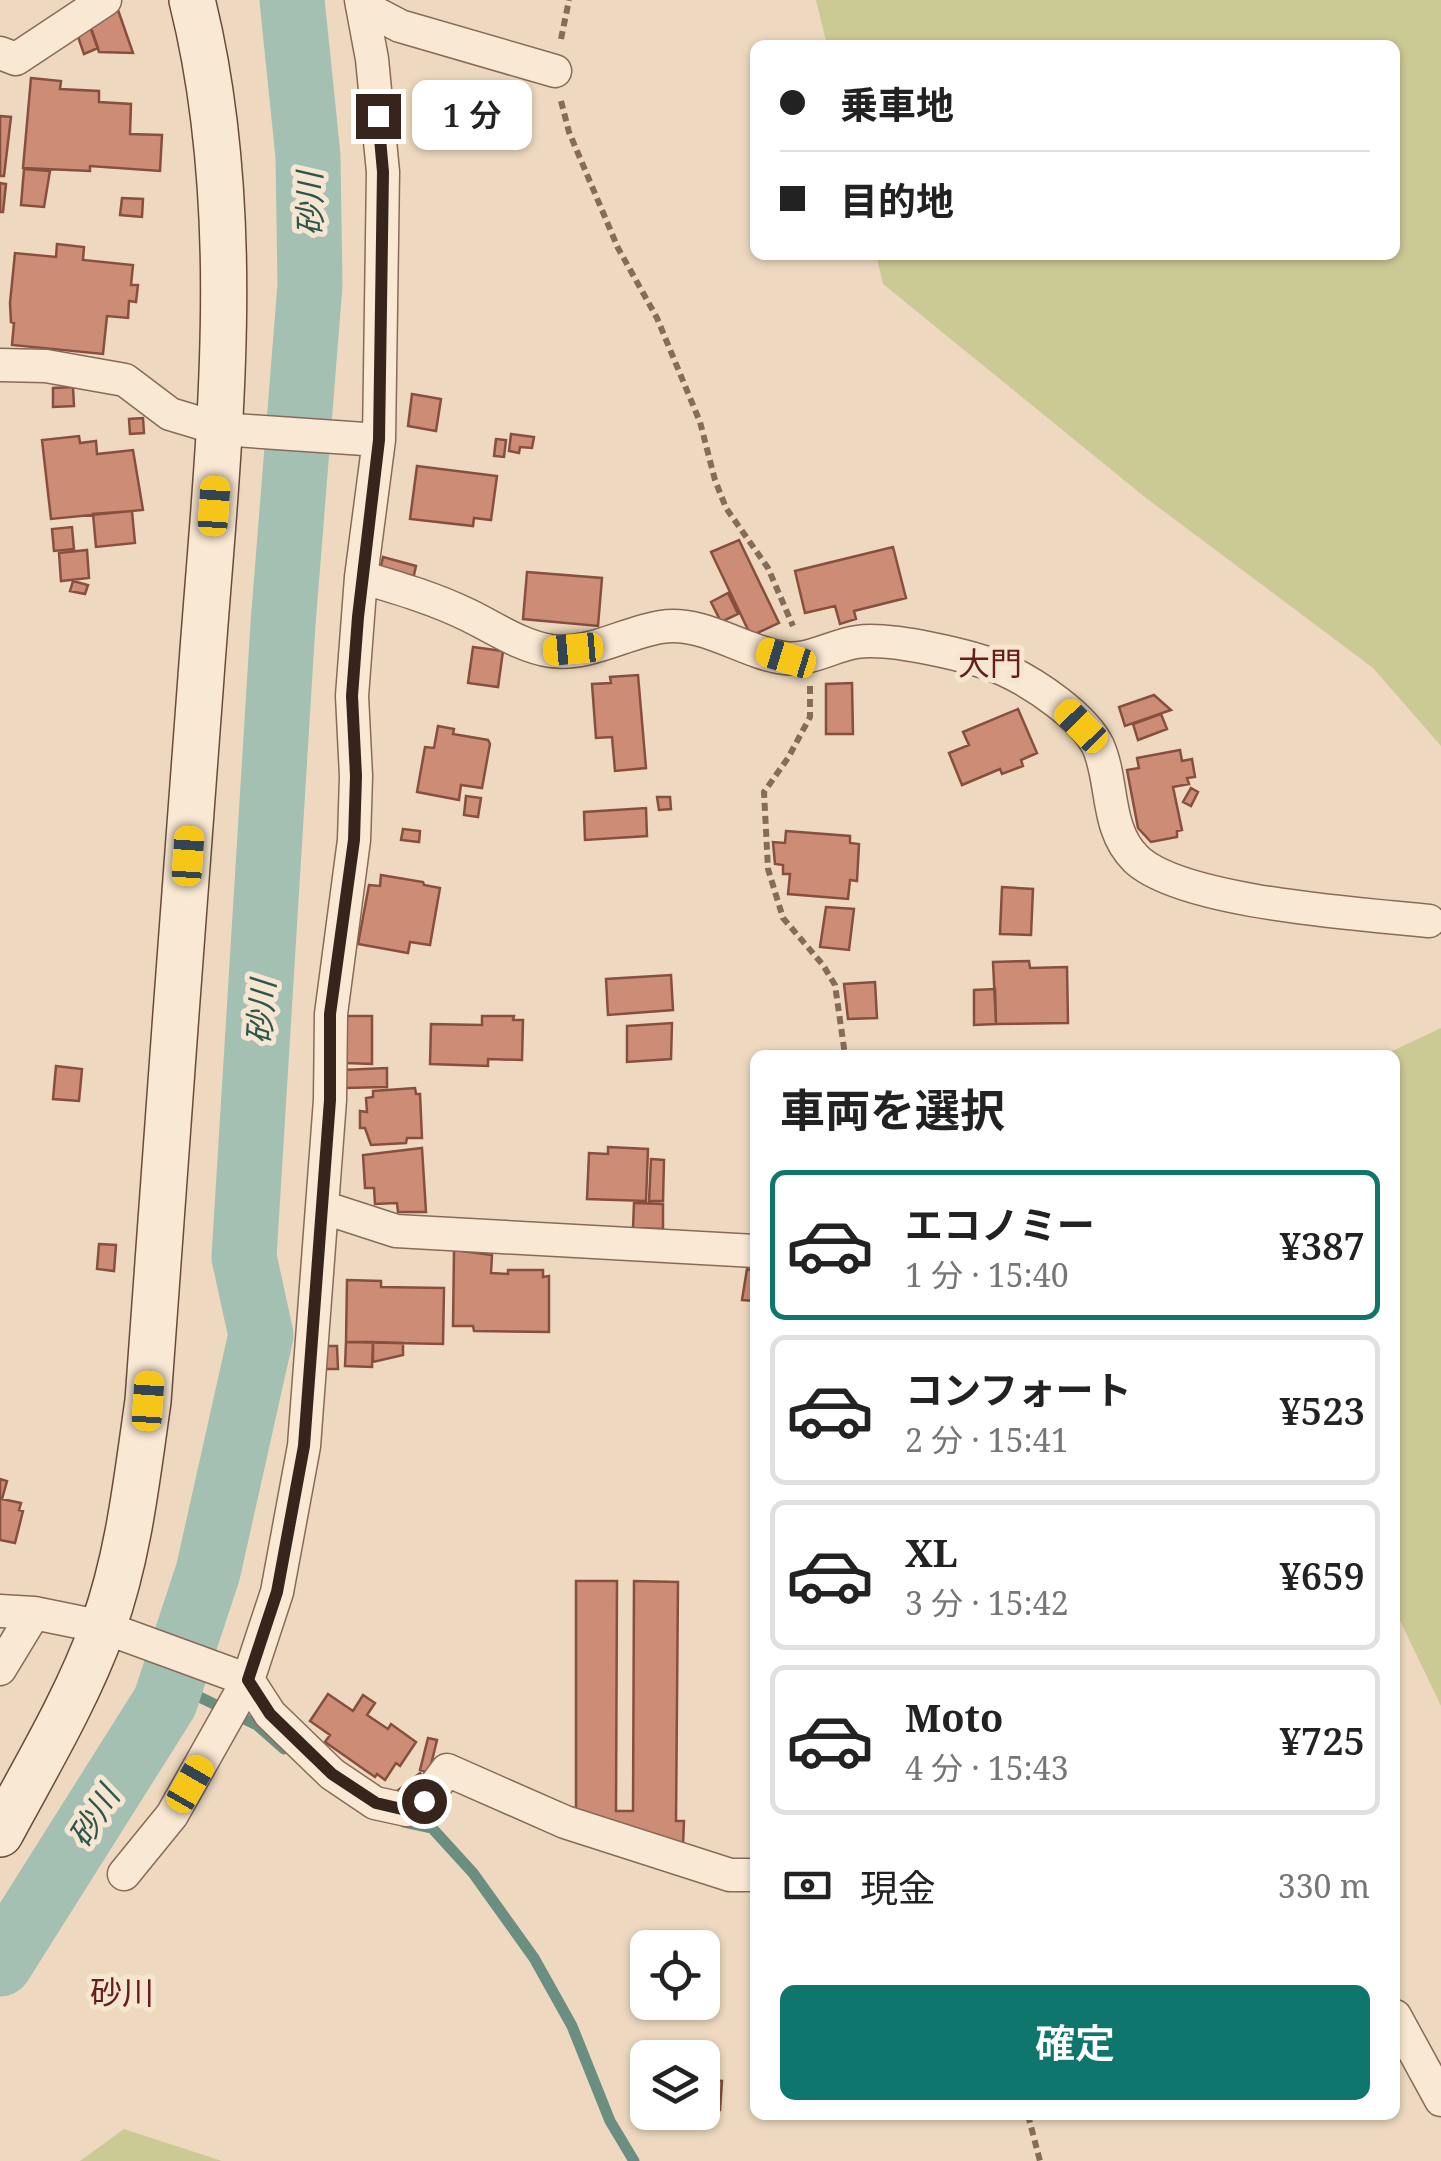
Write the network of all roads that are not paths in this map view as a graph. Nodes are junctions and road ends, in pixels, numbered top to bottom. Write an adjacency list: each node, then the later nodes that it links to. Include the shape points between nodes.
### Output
1 (105, 0): 4 (street, via 16,58)
2 (192, 0): 7 (street, via 212,108 223,224)
3 (362, 3): 5 (street, via 400,26); 8 (street, via 383,172)
4 (0, 54)
5 (555, 71)
6 (0, 365): 7 (street, via 126,380 170,414)
7 (232, 430): 8 (street); 15 (street, via 148,1401)
8 (371, 439): 9 (street)
9 (361, 577): 10 (street, via 426,596 552,651 686,626 786,658 858,642 894,643 1004,669 1058,702 1098,746 1117,830 1136,859 1206,890); 11 (street, via 352,696 354,840 330,1014)
10 (1429, 922)
11 (322, 1207): 12 (street, via 396,1231); 17 (street, via 304,1446 277,1592)
12 (750, 1252)
13 (0, 1611): 14 (street)
14 (34, 1614): 15 (street); 16 (street)
15 (115, 1631): 17 (street); 18 (street)
16 (0, 1669)
17 (236, 1694): 19 (street, via 172,1816); 20 (street, via 270,1714 332,1774 376,1803 406,1810 424,1801 447,1770 565,1822 730,1876)
18 (0, 1834)
19 (124, 1874)
20 (750, 1875)
21 (1400, 2025): 22 (street)
22 (1441, 2100)

